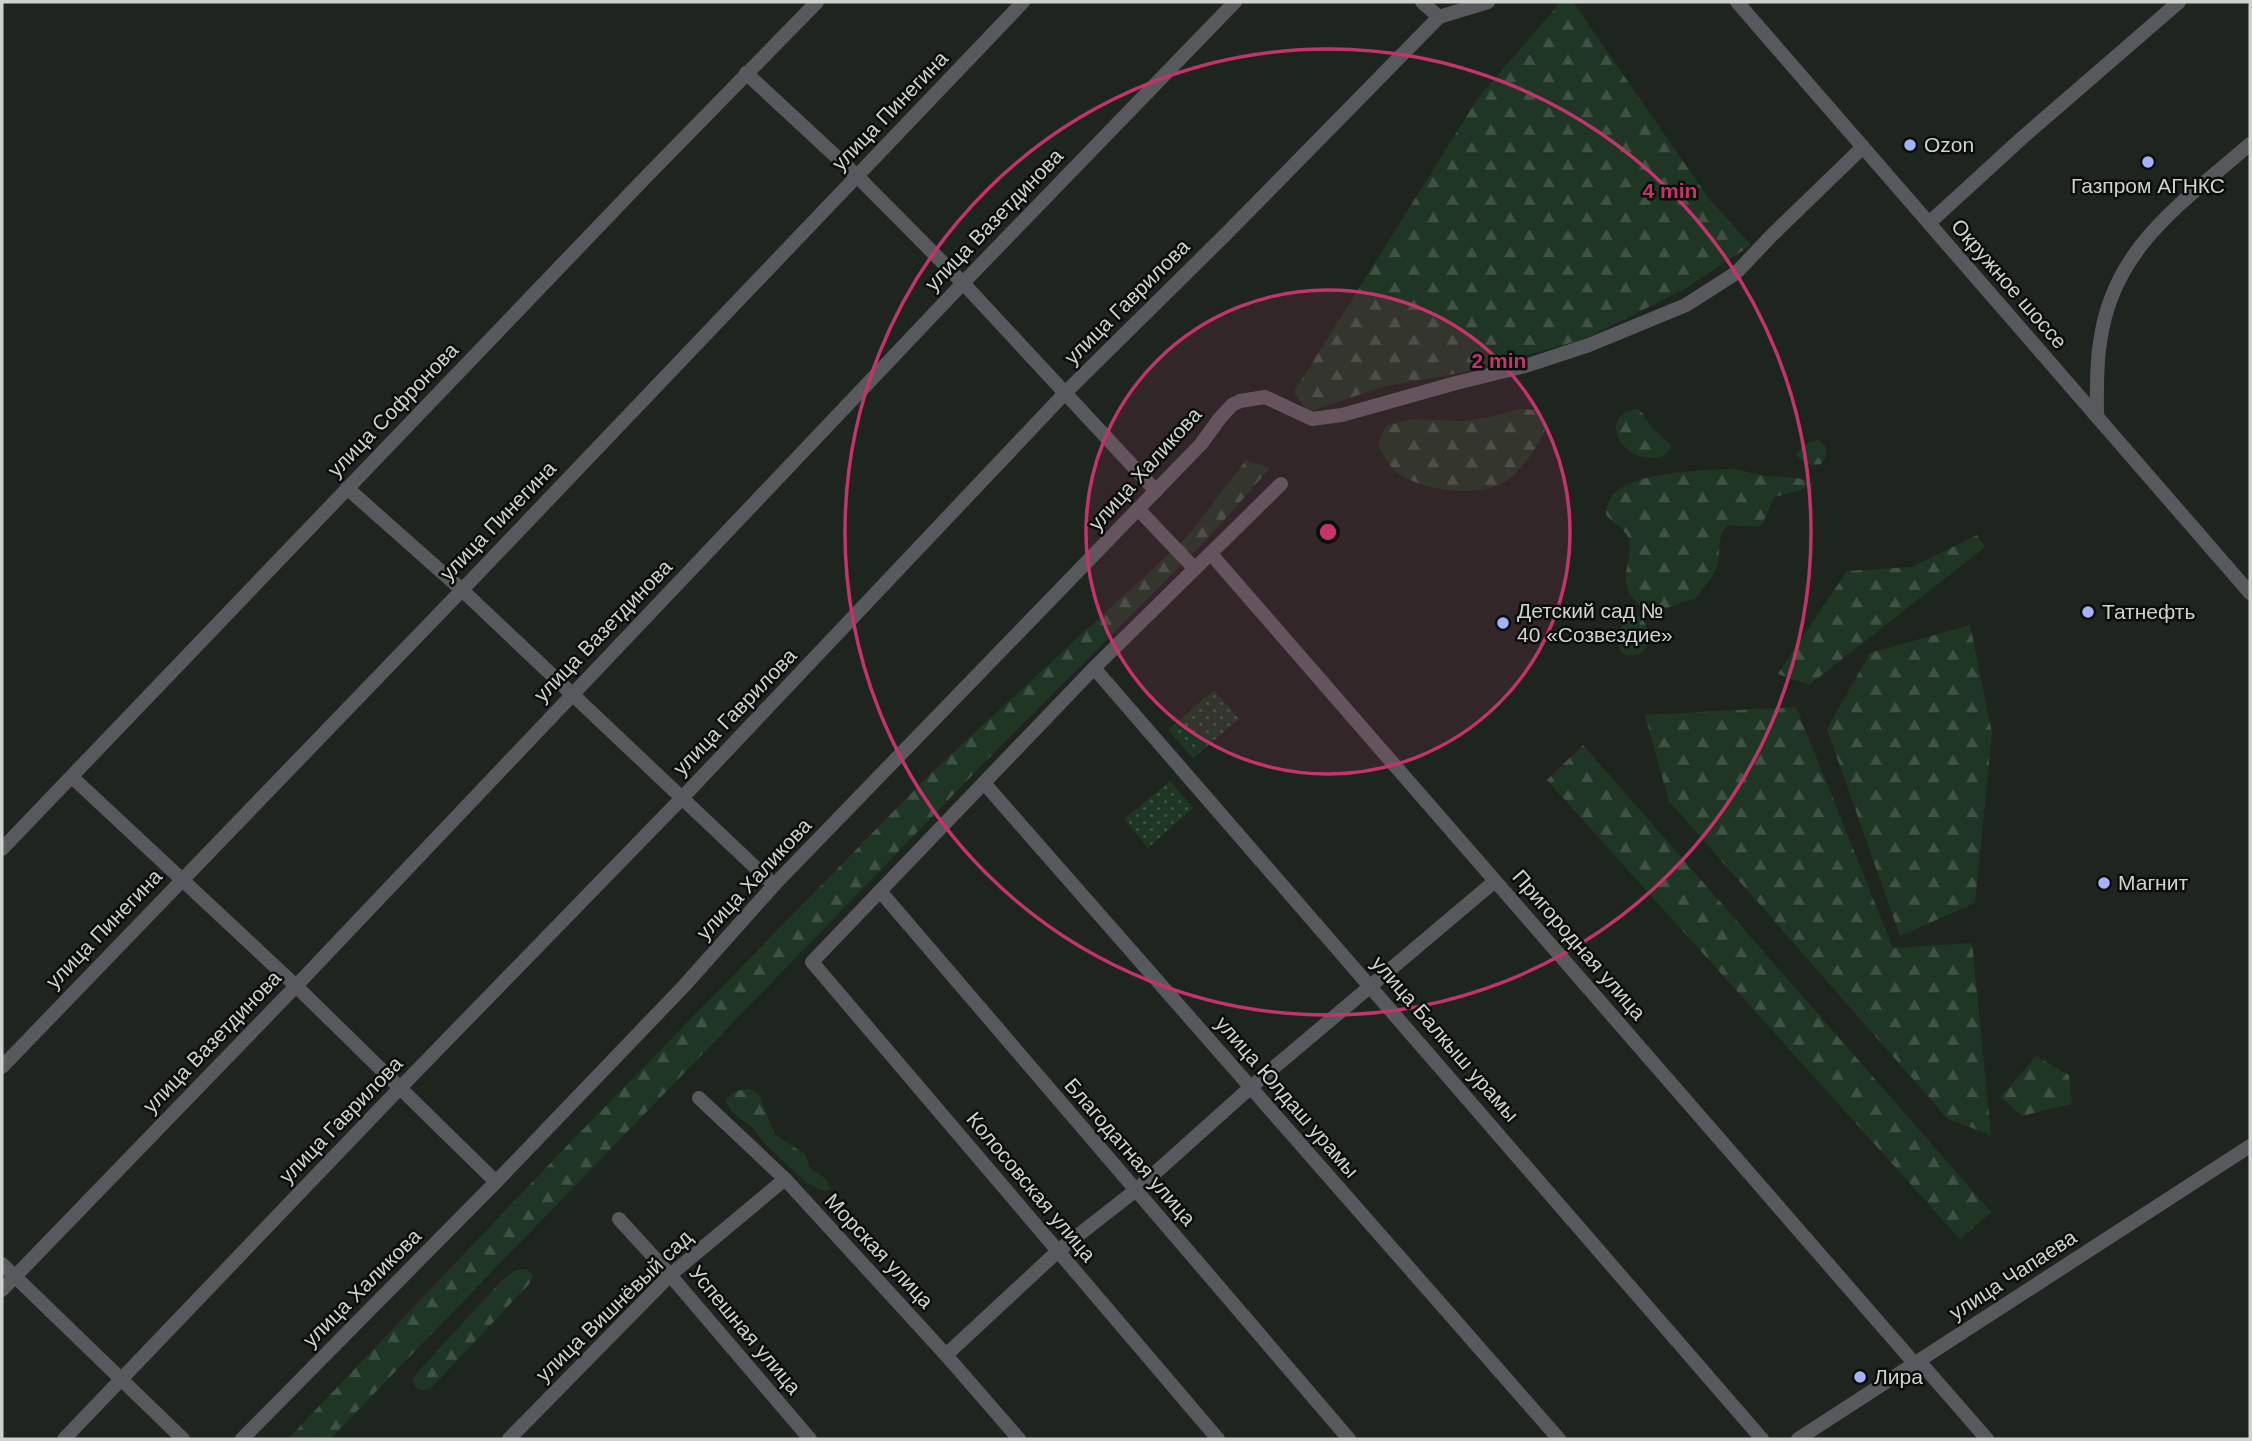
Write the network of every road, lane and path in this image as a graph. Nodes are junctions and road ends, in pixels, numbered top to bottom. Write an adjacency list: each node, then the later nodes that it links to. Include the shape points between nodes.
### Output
1 (817, 2): 9 (street, улица Софронова)
2 (1023, 2): 12 (street, улица Пинегина)
3 (1235, 2): 14 (street, улица Вазетдинова)
4 (1422, 2): 8 (street)
5 (1489, 2): 8 (street)
6 (1737, 2): 11 (street, Окружное шоссе)
7 (2179, 2): 13 (street)
8 (1439, 17): 15 (street, улица Гаврилова)
9 (746, 73): 12 (street); 18 (street, улица Софронова)
10 (2250, 144): 16 (street, via 2153,229 2119,279 2100,341)
11 (1863, 147): 13 (street, Окружное шоссе); 19 (street, улица Халикова, via 1736,273 1686,305 1525,366 1342,415 1312,419 1265,397 1240,401)
12 (857, 176): 14 (street); 23 (street, улица Пинегина)
13 (1929, 223): 16 (street, Окружное шоссе)
14 (963, 283): 15 (street); 26 (street, улица Вазетдинова)
15 (1066, 392): 19 (street); 29 (street, улица Гаврилова)
16 (2097, 417): 24 (street, Окружное шоссе)
17 (1282, 484): 21 (street)
18 (347, 488): 23 (street); 27 (street, улица Софронова)
19 (1156, 491): 20 (street, улица Халикова)
20 (1138, 509): 22 (street); 33 (street, улица Халикова)
21 (1210, 554): 22 (street); 32 (street, Пригородная улица)
22 (1195, 569): 25 (street)
23 (461, 590): 26 (street); 31 (street, улица Пинегина)
24 (2250, 593)
25 (1094, 668): 28 (street); 35 (street, улица Балкыш урамы)
26 (572, 694): 29 (street); 36 (street, улица Вазетдинова)
27 (72, 776): 30 (street, улица Софронова); 31 (street)
28 (984, 783): 34 (street); 38 (street, улица Юлдаш урамы)
29 (682, 798): 33 (street); 39 (street, улица Гаврилова)
30 (2, 849)
31 (181, 879): 36 (street); 37 (street, улица Пинегина)
32 (1495, 881): 35 (street); 52 (street, Пригородная улица)
33 (774, 885): 43 (street, улица Халикова)
34 (880, 891): 44 (street, Благодатная улица); 46 (street, Колосовская улица, via 812,962)
35 (1370, 985): 38 (street); 63 (street, улица Балкыш урамы)
36 (296, 986): 39 (street); 49 (street, улица Вазетдинова)
37 (2, 1067)
38 (1251, 1087): 44 (street); 62 (street, улица Юлдаш урамы)
39 (399, 1089): 43 (street); 53 (street, улица Гаврилова)
40 (699, 1098): 42 (street, Морская улица)
41 (2250, 1146): 52 (street, улица Чапаева)
42 (785, 1179): 48 (street, улица Вишнёвый сад); 51 (street, Морская улица)
43 (496, 1182): 56 (street, улица Халикова)
44 (1136, 1190): 46 (street); 61 (street, Благодатная улица)
45 (619, 1219): 48 (street, Успешная улица)
46 (1058, 1251): 51 (street); 60 (street, Колосовская улица)
47 (2, 1264): 49 (street)
48 (670, 1275): 57 (street, улица Вишнёвый сад); 58 (street, Успешная улица)
49 (14, 1276): 50 (street, улица Вазетдинова); 53 (street)
50 (2, 1290)
51 (946, 1355): 59 (street, Морская улица)
52 (1917, 1362): 64 (street, улица Чапаева); 65 (street, Пригородная улица)
53 (121, 1379): 54 (street, улица Гаврилова); 55 (street)
54 (64, 1439)
55 (183, 1439)
56 (242, 1439)
57 (509, 1439)
58 (810, 1439)
59 (1019, 1439)
60 (1218, 1439)
61 (1349, 1439)
62 (1559, 1439)
63 (1762, 1439)
64 (1797, 1439)
65 (1987, 1439)

